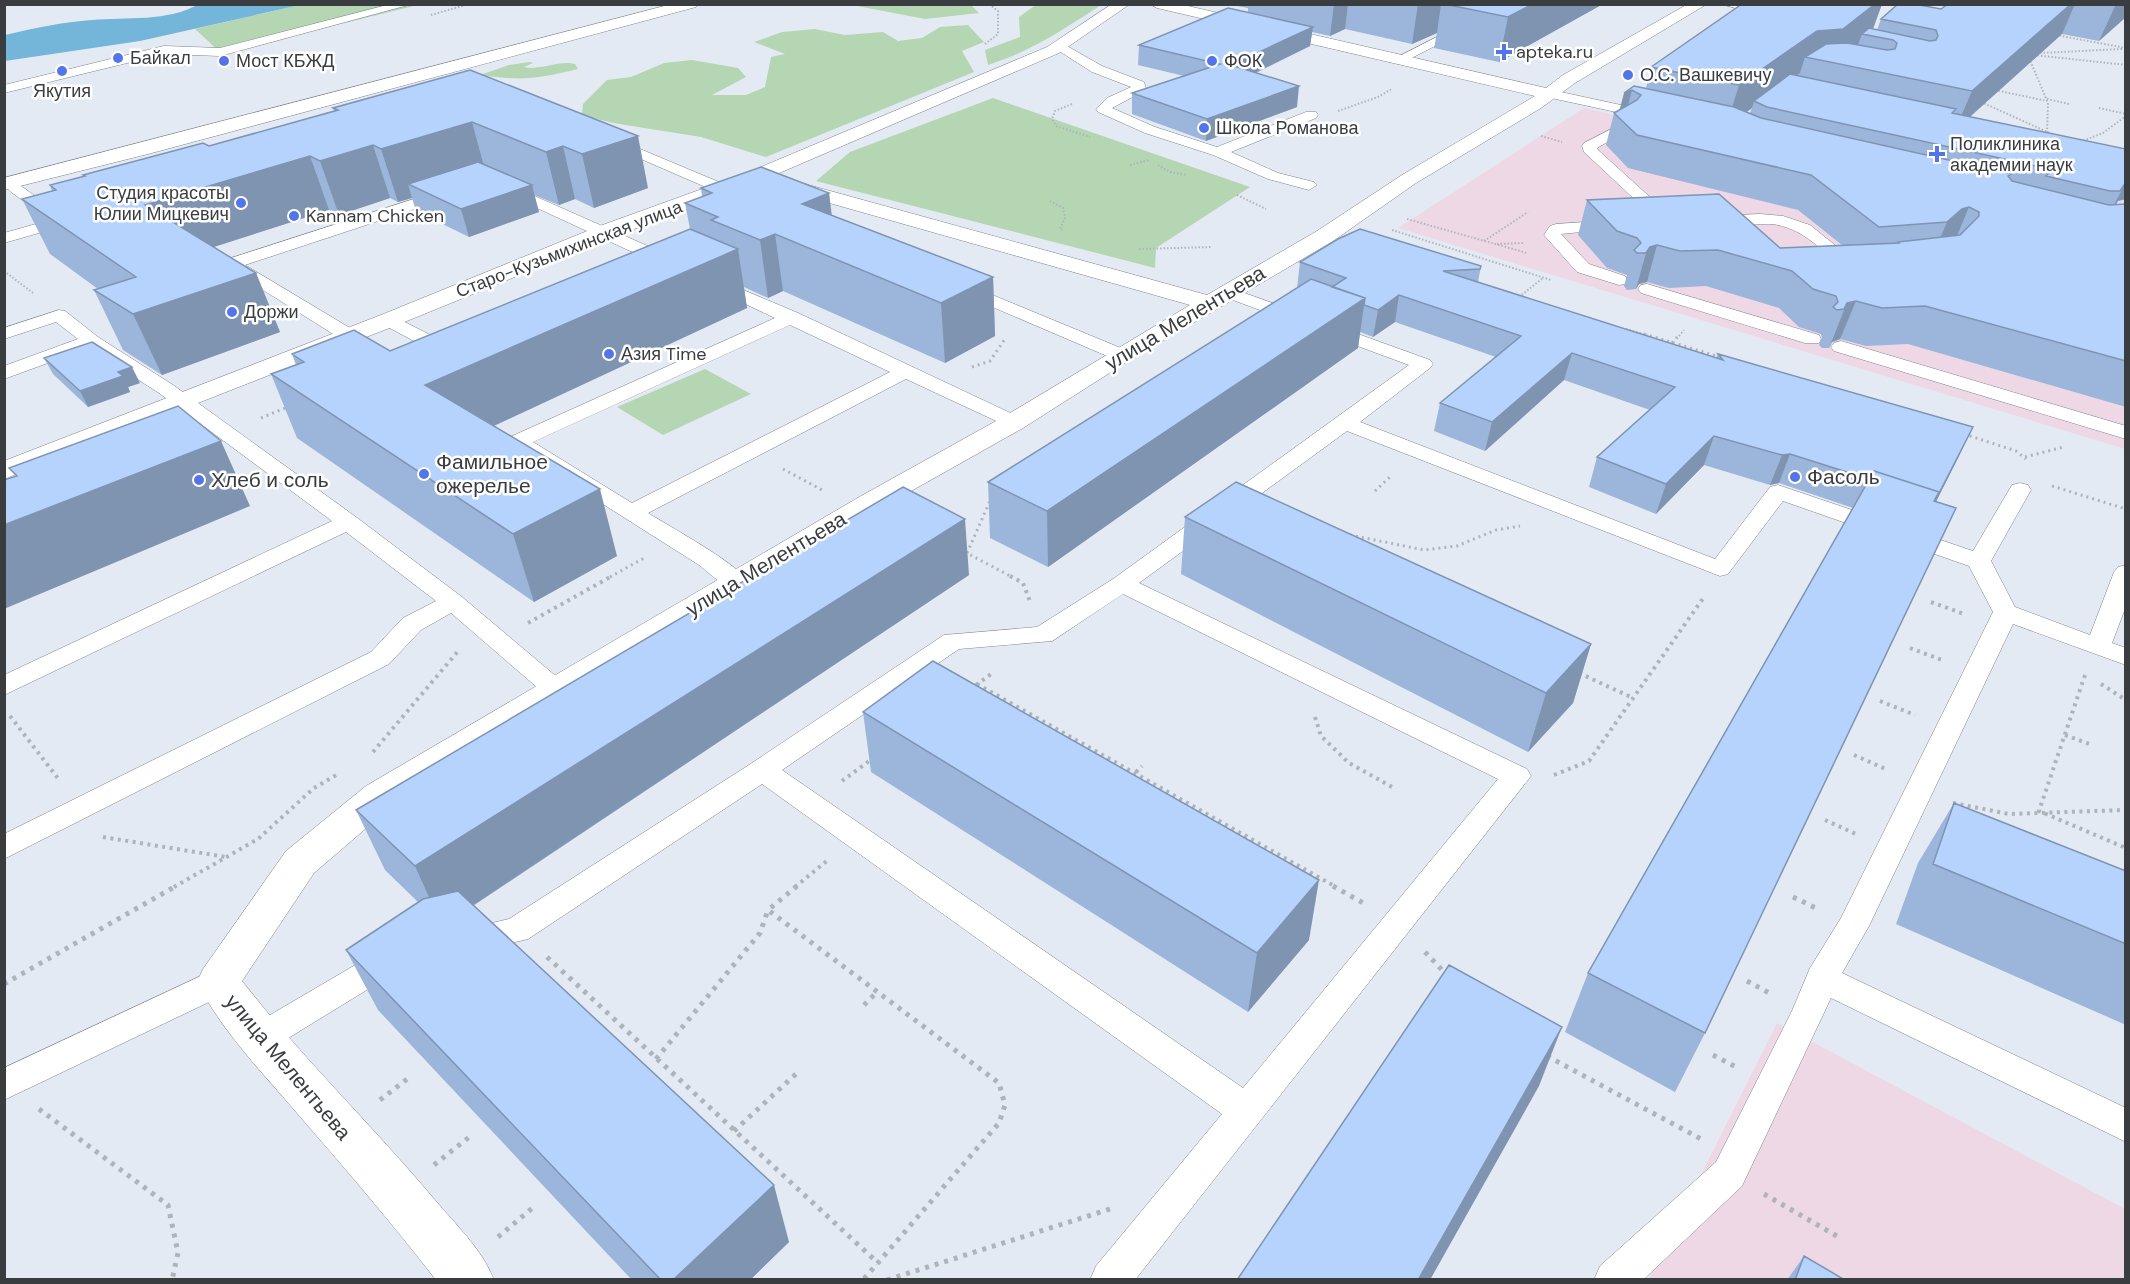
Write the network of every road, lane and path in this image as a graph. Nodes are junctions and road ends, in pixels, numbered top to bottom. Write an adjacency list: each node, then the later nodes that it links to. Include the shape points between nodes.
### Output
1 (407, 4): 20 (lane, via 220,52 164,50)
2 (691, 4): 22 (street)
3 (989, 4): 13 (path, via 998,11 998,34)
4 (1123, 4): 14 (street, Старо-Кузьмихинская улица)
5 (1157, 4): 17 (street)
6 (1510, 4): 11 (lane)
7 (1708, 5): 8 (lane); 9 (lane, via 1740,15); 23 (street, улица Мелентьева)
8 (1788, 17)
9 (1742, 20)
10 (1440, 23): 11 (lane)
11 (1462, 28): 17 (lane)
12 (2055, 35): 15 (path)
13 (984, 45)
14 (1060, 46): 39 (lane, via 1097,69 1139,85 1103,109 1150,130); 40 (street, Старо-Кузьмихинская улица)
15 (2126, 48): 16 (path)
16 (2027, 54): 18 (path); 25 (path)
17 (1398, 60): 23 (street)
18 (2126, 66)
19 (1394, 87): 29 (path, via 1348,109)
20 (4, 89)
21 (1991, 90): 25 (path)
22 (361, 92): 26 (lane); 43 (street)
23 (1547, 93): 31 (lane); 75 (street, улица Мелентьева, via 1409,179 1334,239)
24 (1975, 99): 35 (path)
25 (2047, 100): 27 (path); 35 (path)
26 (378, 101)
27 (2069, 104)
28 (2099, 108): 30 (path)
29 (1311, 115): 39 (lane)
30 (2126, 115): 32 (path)
31 (1663, 119)
32 (2117, 124): 34 (path); 38 (path, via 2074,144)
33 (1623, 126): 54 (lane, via 1589,146 1591,152)
34 (2126, 126)
35 (2047, 132): 37 (path)
36 (597, 135): 45 (lane)
37 (2056, 136)
38 (2081, 147)
39 (1218, 152): 42 (lane, via 1273,176)
40 (756, 176): 45 (street, Старо-Кузьмихинская улица); 75 (street)
41 (487, 181): 57 (lane)
42 (1309, 185)
43 (8, 188): 53 (lane)
44 (464, 188): 82 (lane, via 231,264)
45 (722, 189): 48 (lane); 57 (street, Старо-Кузьмихинская улица)
46 (1242, 197): 49 (path)
47 (1050, 201): 58 (path, via 1063,208 1065,218 1060,229)
48 (764, 207)
49 (1266, 209)
50 (86, 215): 53 (lane)
51 (1407, 219): 65 (path)
52 (1727, 220): 54 (lane); 59 (lane); 69 (lane, via 1759,219 1804,228 1865,271)
53 (63, 222): 60 (lane)
54 (1681, 222): 55 (lane)
55 (1648, 224)
56 (1628, 225): 65 (lane, via 1556,229 1552,235)
57 (605, 232): 66 (lane); 79 (street, Старо-Кузьмихинская улица)
58 (1069, 232)
59 (1744, 235)
60 (4, 238)
61 (1212, 247): 62 (path)
62 (1185, 248)
63 (1469, 255): 64 (path)
64 (1461, 261)
65 (1583, 268): 72 (lane)
66 (683, 269): 68 (lane); 78 (lane)
67 (4, 271): 73 (path)
68 (650, 273)
69 (1829, 273)
70 (1543, 278): 76 (path, via 1519,297)
71 (943, 280): 77 (lane)
72 (1619, 280)
73 (26, 286)
74 (1647, 289): 83 (lane)
75 (1219, 297): 87 (street, улица Мелентьева); 95 (lane, via 1423,364)
76 (1530, 300)
77 (1022, 313): 87 (lane); 91 (path, via 990,361)
78 (792, 317): 89 (lane); 108 (lane, via 517,441)
79 (389, 320): 82 (street, Старо-Кузьмихинская улица); 85 (lane, via 450,355)
80 (1618, 327): 88 (path)
81 (4, 334): 84 (lane, via 59,315)
82 (348, 335): 92 (street, Старо-Кузьмихинская улица)
83 (1812, 339)
84 (92, 341): 90 (lane); 92 (lane)
85 (473, 346)
86 (1841, 347): 97 (lane)
87 (1120, 355): 94 (street, улица Мелентьева)
88 (1728, 360)
89 (904, 372): 91 (lane); 100 (lane)
90 (4, 373)
91 (925, 381): 94 (lane)
92 (183, 401): 98 (lane); 103 (street, Старо-Кузьмихинская улица)
93 (291, 405): 98 (path)
94 (1014, 422): 117 (street, улица Мелентьева)
95 (1345, 423): 109 (lane); 118 (lane)
96 (1961, 433): 102 (path, via 2016,450)
97 (2126, 433)
98 (232, 438): 101 (lane); 110 (lane)
99 (2065, 447): 102 (path)
100 (750, 452): 105 (path); 108 (lane)
101 (213, 453)
102 (2024, 457): 104 (path, via 2033,470)
103 (4, 471)
104 (2024, 484): 107 (path); 115 (lane)
105 (825, 491)
106 (993, 494): 114 (path)
107 (2126, 509)
108 (633, 512): 112 (lane)
109 (1583, 515): 111 (path, via 1496,530 1457,546 1424,550); 115 (lane, via 1720,569 1778,492)
110 (348, 522): 120 (lane); 129 (lane)
111 (1348, 535)
112 (676, 540): 117 (lane); 124 (path)
113 (958, 548): 114 (path)
114 (968, 553): 123 (path, via 1023,583)
115 (1979, 561): 121 (lane)
116 (2126, 572): 125 (lane)
117 (737, 582): 131 (street, улица Мелентьева)
118 (1122, 584): 123 (lane); 130 (lane)
119 (1703, 599): 133 (path)
120 (453, 602): 122 (lane); 124 (lane)
121 (2004, 612): 125 (lane); 145 (lane)
122 (419, 620): 136 (path, via 459,650 368,757); 150 (lane, via 380,658)
123 (1043, 635): 128 (path); 140 (lane, via 953,641)
124 (498, 639): 131 (lane)
125 (2098, 647): 126 (lane)
126 (2126, 657)
127 (1568, 668): 133 (path)
128 (977, 684): 132 (path); 142 (path)
129 (4, 686)
130 (1331, 686): 143 (lane); 144 (path, via 1314,711 1321,736 1348,762)
131 (555, 689): 157 (street, улица Мелентьева, via 379,795 300,862)
132 (968, 691)
133 (1633, 698): 143 (path, via 1589,760 1554,776)
134 (2126, 700): 135 (path, via 2086,674)
135 (2065, 735): 137 (path); 148 (path)
136 (388, 746)
137 (2092, 746)
138 (875, 757): 146 (path)
139 (1142, 766): 142 (path)
140 (762, 770): 146 (lane); 154 (lane)
141 (341, 772): 158 (path, via 314,788 258,839)
142 (1136, 772): 153 (path)
143 (1517, 776): 153 (lane)
144 (1394, 788)
145 (1917, 795): 148 (path, via 2009,814); 155 (lane, via 1853,926)
146 (810, 804): 149 (lane)
147 (2126, 810): 148 (path)
148 (2039, 811): 151 (path)
149 (857, 836): 152 (path); 167 (lane)
150 (4, 848)
151 (2126, 848)
152 (768, 910): 159 (path); 163 (path, via 760,933)
153 (1398, 923): 156 (path); 167 (lane)
154 (518, 930): 161 (lane, via 394,957); 163 (path)
155 (1822, 978): 168 (lane); 170 (lane)
156 (1453, 981)
157 (218, 982): 161 (street, улица Мелентьева); 165 (lane)
158 (4, 984)
159 (878, 990): 160 (path); 174 (path, via 999,1083 1005,1105 999,1123)
160 (864, 1005)
161 (260, 1038): 176 (street, улица Мелентьева, via 405,1201)
162 (1540, 1052): 170 (path)
163 (656, 1059): 169 (path)
164 (796, 1074): 169 (path)
165 (4, 1084)
166 (37, 1107): 175 (path, via 168,1205 178,1253)
167 (1246, 1111): 179 (lane)
168 (2126, 1126)
169 (734, 1131): 174 (path)
170 (1737, 1159): 180 (lane, via 1729,1174)
171 (1119, 1207): 178 (path)
172 (1785, 1207): 173 (path)
173 (1842, 1239)
174 (878, 1263): 177 (path)
175 (172, 1280)
176 (469, 1280)
177 (863, 1280)
178 (887, 1280)
179 (1110, 1280)
180 (1614, 1280)

